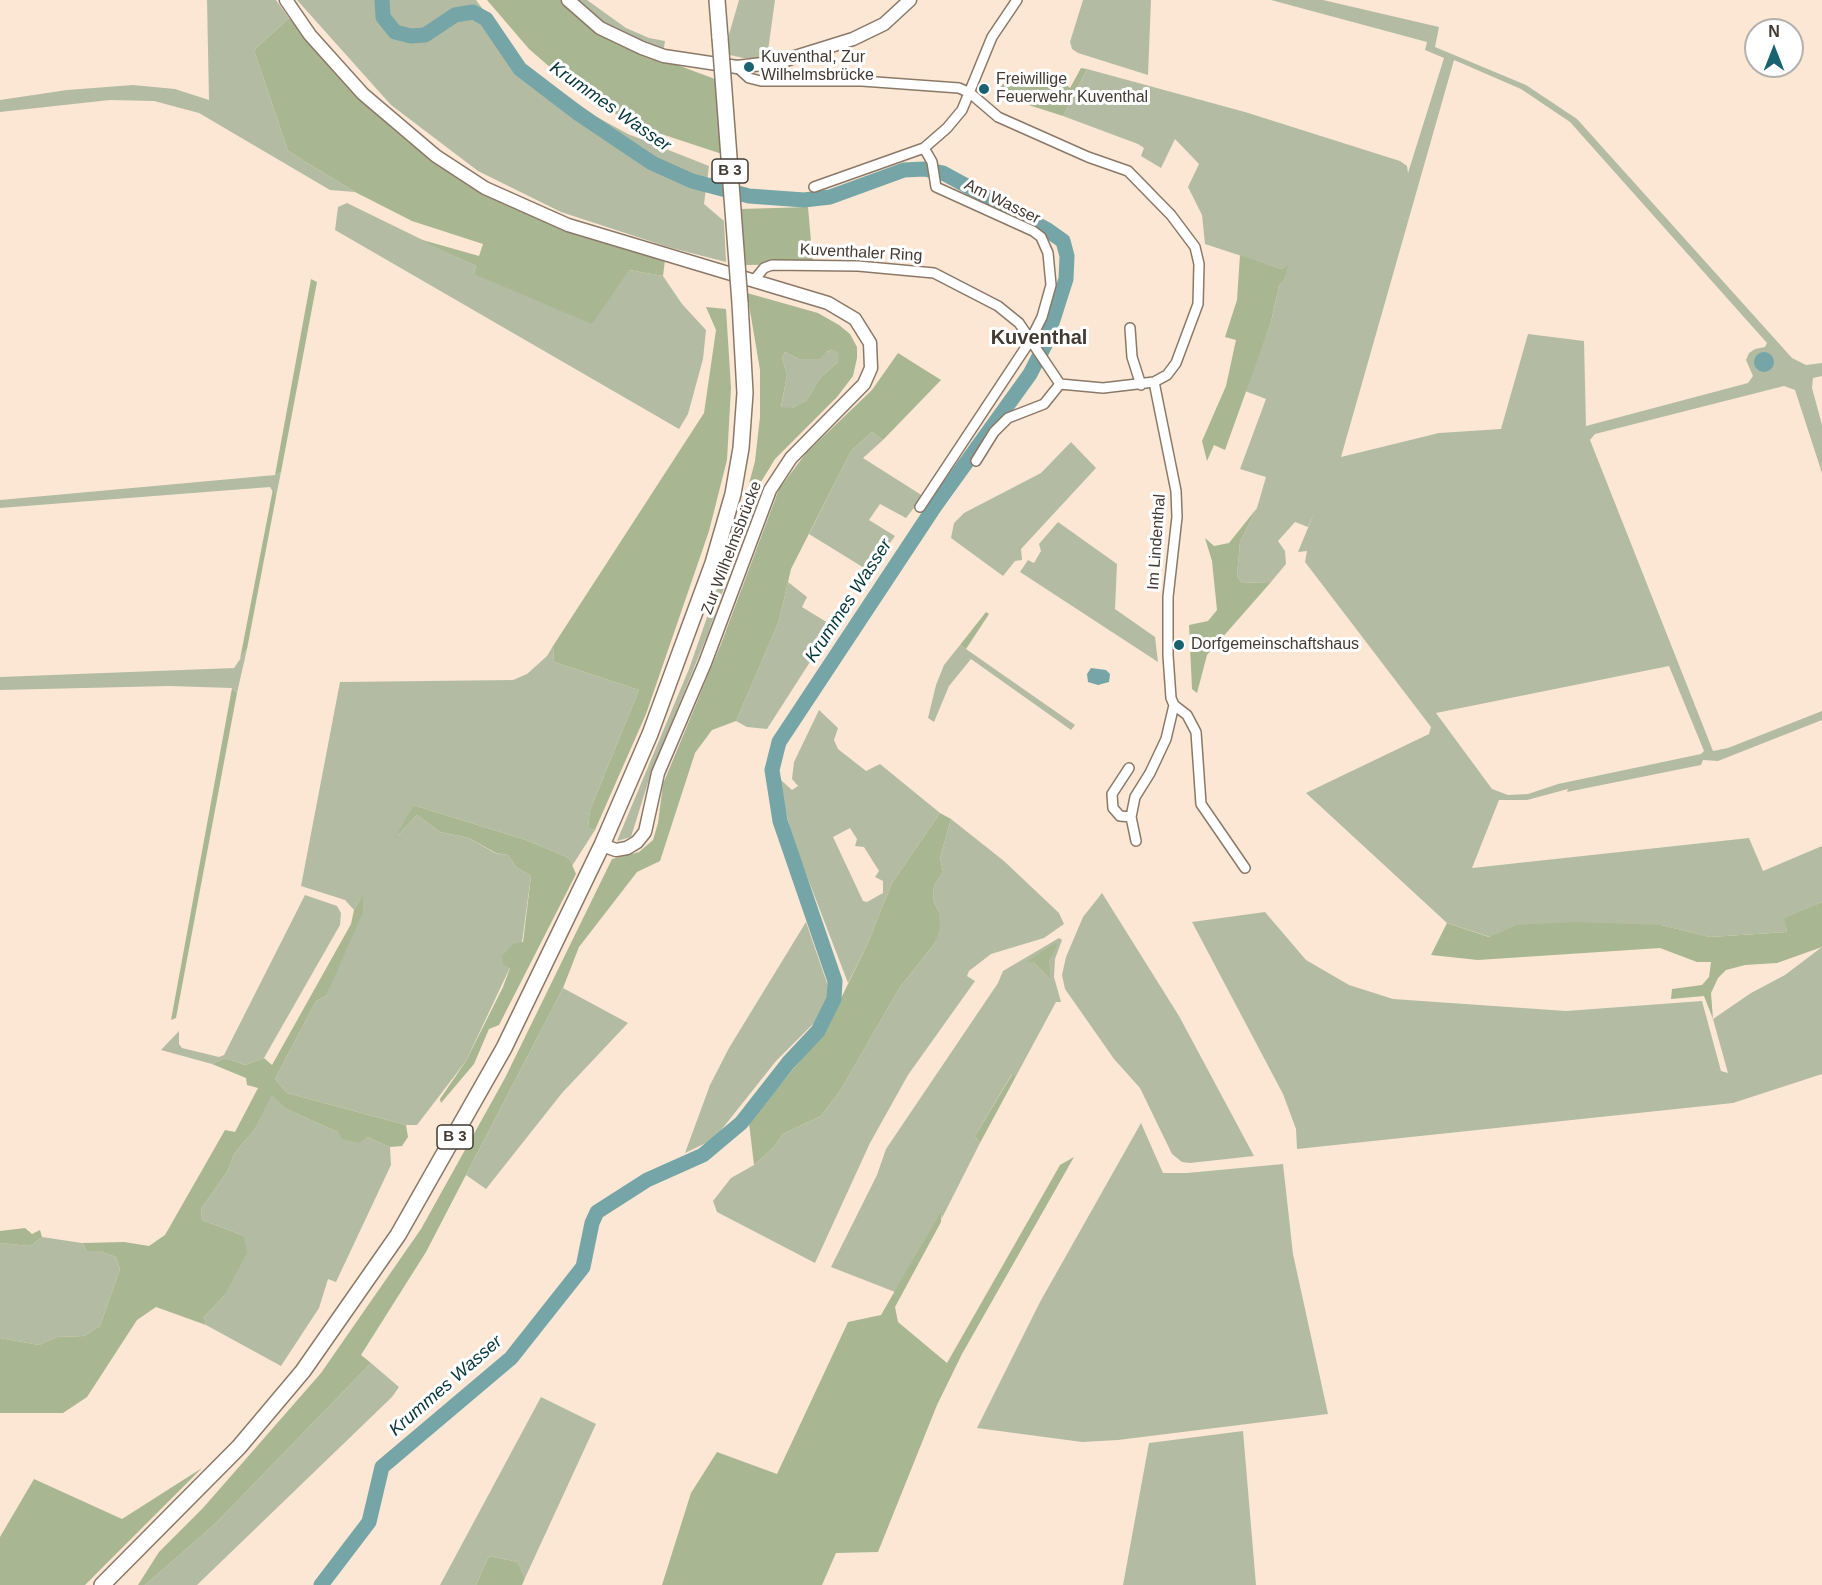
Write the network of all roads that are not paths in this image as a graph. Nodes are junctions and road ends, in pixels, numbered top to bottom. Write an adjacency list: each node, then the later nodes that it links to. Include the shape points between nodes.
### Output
1 (286, 0): 11 (street, Zur Wilhelmsbrücke, via 310,35 363,94 412,138 470,179 559,222)
2 (568, 0): 6 (street, via 600,28 621,39 664,56)
3 (717, 0): 24 (main road, B 3, bridge, via 740,303 744,422 730,506 687,639)
4 (910, 0): 7 (street, via 898,14 867,33 779,62)
5 (1017, 0): 8 (street, via 992,37)
6 (723, 66): 7 (street); 11 (street, bridge)
7 (737, 67): 8 (street, via 749,78 761,81 925,85)
8 (970, 93): 9 (street, via 955,120); 15 (street, via 998,117 1128,171 1163,206 1195,247 1199,264 1198,304 1176,363 1167,375)
9 (924, 148): 10 (street); 14 (street, Am Wasser, via 932,162 936,187 1033,231 1045,244 1051,285 1042,317)
10 (814, 187)
11 (739, 275): 12 (street, Zur Wilhelmsbrücke)
12 (755, 279): 14 (street, Kuventhaler Ring, via 772,265 923,270 998,306 1019,323); 24 (street, Zur Wilhelmsbrücke, via 847,313 867,335 872,351 871,368 853,398 791,458 770,490 705,663 658,773 645,832 627,848 616,850)
13 (1130, 328): 17 (street, via 1132,357)
14 (1030, 340): 16 (street, Kuventhaler Ring); 19 (street, Am Wasser)
15 (1154, 382): 17 (street); 20 (street, Im Lindenthal, via 1176,491 1168,609)
16 (1060, 384): 17 (street, via 1103,388); 18 (street, via 1044,404 1008,418)
17 (1141, 385)
18 (976, 461)
19 (920, 507)
20 (1174, 705): 22 (street, via 1166,739 1135,797); 25 (street, via 1187,715 1196,732 1201,804)
21 (1129, 768): 22 (street, via 1112,794 1113,808 1120,816)
22 (1131, 817): 23 (street)
23 (1136, 840)
24 (602, 845): 26 (main road, B 3, via 504,1048 398,1235 303,1371 239,1447)
25 (1245, 868)
26 (102, 1585)

